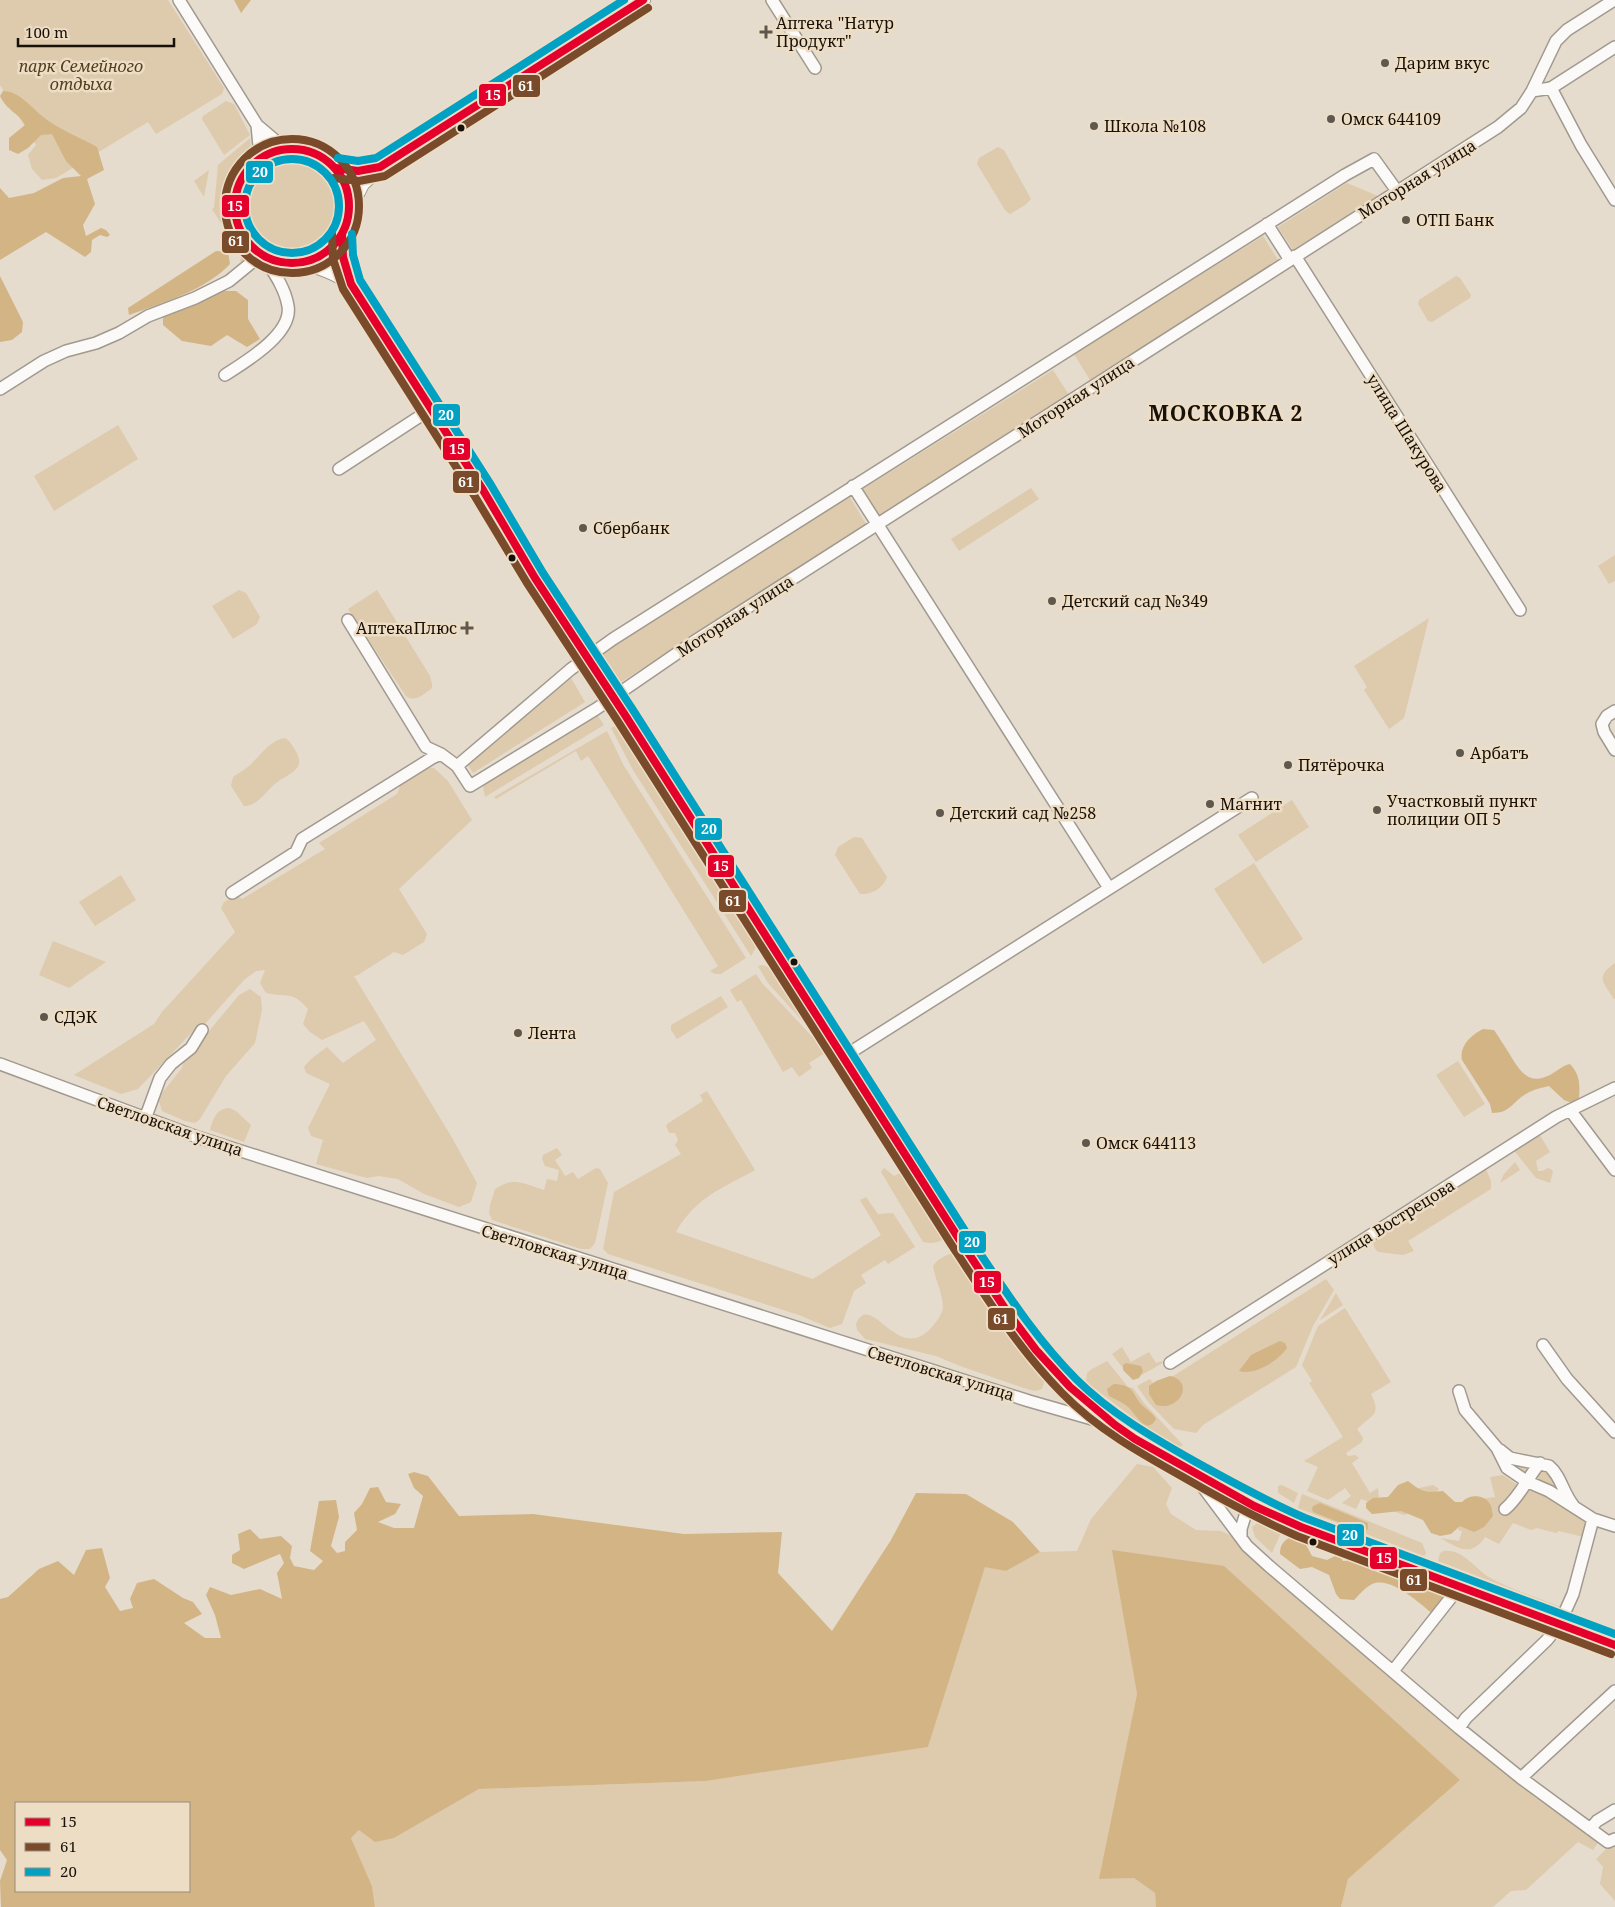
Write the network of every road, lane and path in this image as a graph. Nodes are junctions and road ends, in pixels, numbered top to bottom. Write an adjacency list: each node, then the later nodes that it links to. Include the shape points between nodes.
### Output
1 (179, 0): 9 (street)
2 (643, 0): 12 (main road)
3 (772, 0): 6 (street)
4 (1614, 0): 8 (street, Моторная улица, via 1567,30 1556,41)
5 (1615, 47): 7 (street)
6 (815, 68)
7 (1551, 88): 8 (street); 15 (street)
8 (1532, 91): 14 (street, Моторная улица, via 1521,108 1498,127)
9 (257, 125): 10 (street, via 277,142); 11 (street, via 259,146)
10 (291, 148): 11 (main road, via 281,149); 13 (main road, via 320,156)
11 (255, 163): 19 (main road, via 242,178 235,212 239,229)
12 (380, 166): 13 (main road, via 350,172); 16 (main road, via 362,184)
13 (336, 168): 16 (main road, via 348,196)
14 (1397, 191): 17 (street, via 1374,159); 20 (street, Моторная улица)
15 (1615, 200)
16 (349, 210): 18 (main road)
17 (1267, 224): 20 (street, улица Шакурова); 27 (street)
18 (342, 234): 21 (main road, via 326,250); 22 (main road, via 343,258)
19 (262, 254): 21 (main road, via 277,261); 23 (street, via 278,279 288,306 288,316 272,341); 24 (street, via 229,280 195,298 148,316 119,334 44,361)
20 (1293, 258): 28 (street, Моторная улица); 29 (street, улица Шакурова)
21 (301, 263): 22 (main road, via 325,268)
22 (351, 284): 25 (main road)
23 (226, 375)
24 (0, 389)
25 (431, 409): 26 (street); 31 (main road)
26 (339, 469)
27 (853, 486): 28 (street); 31 (street)
28 (878, 524): 32 (street, Моторная улица); 38 (street)
29 (1520, 610)
30 (348, 620): 35 (street, via 426,746)
31 (587, 657): 32 (main road); 36 (street)
32 (613, 697): 36 (street, Моторная улица, via 470,786); 41 (main road)
33 (1615, 711): 34 (street, via 1606,716 1602,724)
34 (1615, 750)
35 (441, 754): 36 (street); 39 (street, via 302,839 296,852)
36 (456, 766)
37 (1252, 798): 38 (street)
38 (1109, 888): 41 (street)
39 (232, 894)
40 (202, 1030): 45 (street, via 191,1048 160,1078)
41 (843, 1057): 50 (main road, via 1006,1310 1070,1387)
42 (0, 1064): 45 (street, Светловская улица)
43 (1615, 1088): 44 (street, улица Вострецова)
44 (1570, 1110): 46 (street); 48 (street, улица Вострецова)
45 (145, 1119): 50 (street, Светловская улица, via 492,1232 1029,1401)
46 (1615, 1170)
47 (1543, 1345): 51 (street, via 1567,1378)
48 (1170, 1363)
49 (1459, 1391): 52 (street, via 1466,1410)
50 (1115, 1425): 54 (main road)
51 (1615, 1432)
52 (1497, 1448): 53 (street, via 1510,1458); 55 (street, via 1507,1468)
53 (1540, 1464): 55 (street); 58 (street, via 1553,1470 1566,1496)
54 (1191, 1471): 56 (main road); 61 (street)
55 (1526, 1481): 57 (street); 58 (street)
56 (1249, 1503): 61 (street); 62 (main road, via 1313,1532)
57 (1505, 1509)
58 (1578, 1510): 59 (street)
59 (1593, 1519): 60 (street); 63 (street, via 1573,1594)
60 (1615, 1526)
61 (1241, 1537): 65 (street, via 1269,1566)
62 (1460, 1586): 63 (main road); 65 (street)
63 (1559, 1624): 64 (main road); 67 (street)
64 (1615, 1645)
65 (1393, 1671): 67 (street)
66 (1615, 1691): 68 (street)
67 (1459, 1728): 68 (street)
68 (1521, 1778): 70 (street)
69 (1615, 1810): 70 (street)
70 (1590, 1829): 71 (street, via 1608,1842)
71 (1615, 1839)

